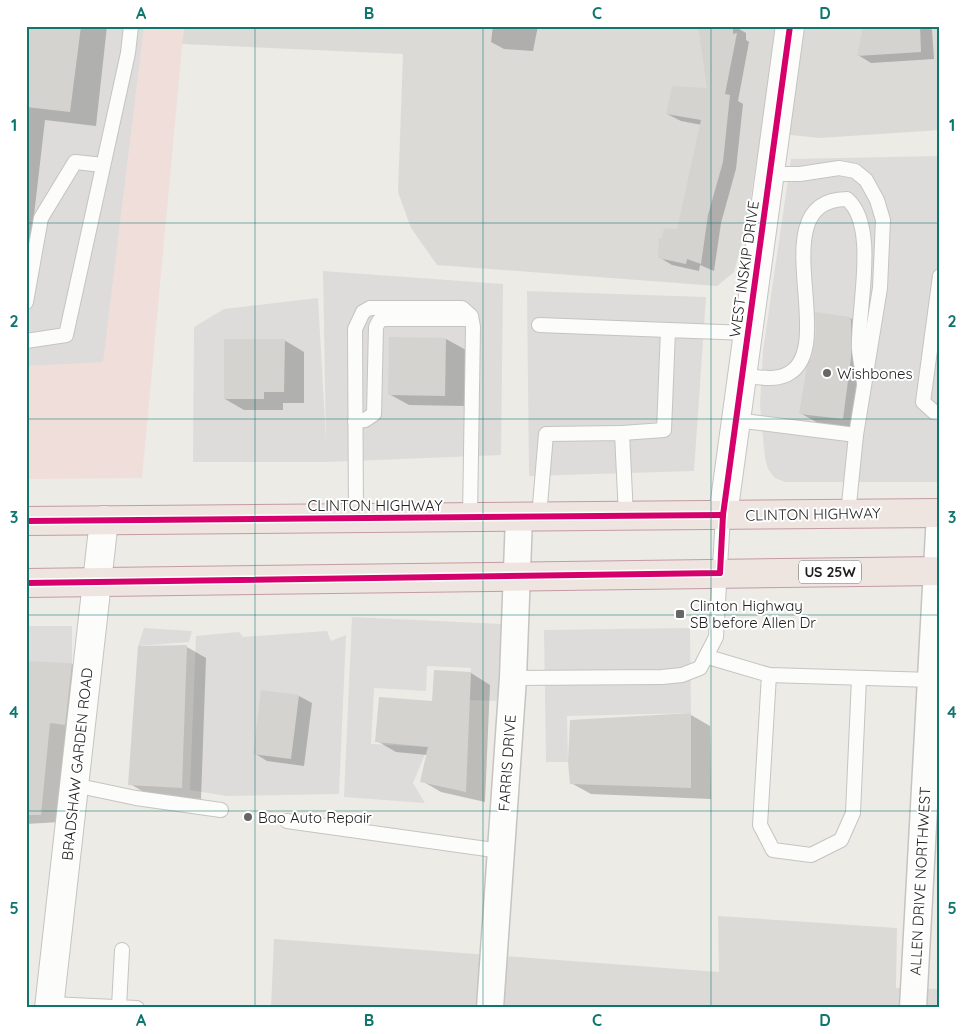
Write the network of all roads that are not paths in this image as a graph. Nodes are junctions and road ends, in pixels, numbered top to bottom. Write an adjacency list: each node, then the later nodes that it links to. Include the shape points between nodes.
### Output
1 (131, 26): 3 (lane)
2 (790, 26): 4 (street, WEST INSKIP DRIVE)
3 (103, 165): 6 (lane, via 74,162 41,218); 11 (lane, via 66,335)
4 (770, 174): 10 (street, WEST INSKIP DRIVE); 13 (lane, via 800,174 839,168 855,171 866,180 877,200 882,220 880,288)
5 (940, 276): 14 (lane, via 923,402)
6 (26, 302)
7 (471, 319): 16 (lane, via 379,321 376,327 374,414 371,418); 16 (lane, via 462,308 370,308 363,312 355,329); 23 (lane)
8 (539, 325): 9 (lane)
9 (668, 330): 10 (lane); 17 (lane, via 664,430)
10 (748, 333): 12 (street, WEST INSKIP DRIVE)
11 (26, 341)
12 (742, 376): 13 (lane, via 781,377 797,367 803,358 806,234 816,210 835,199 847,199 854,204 859,216 864,248 859,349); 15 (street, WEST INSKIP DRIVE)
13 (864, 384): 18 (lane)
14 (940, 413)
15 (736, 420): 18 (lane); 21 (street, WEST INSKIP DRIVE)
16 (355, 421): 25 (lane)
17 (622, 433): 22 (lane); 24 (lane, via 546,434)
18 (856, 435): 20 (lane)
19 (940, 513): 20 (highway, CLINTON HIGHWAY); 28 (street, ALLEN DRIVE NORTHWEST)
20 (848, 514): 21 (highway, CLINTON HIGHWAY)
21 (723, 515): 22 (highway, CLINTON HIGHWAY); 29 (lane)
22 (626, 516): 24 (highway, CLINTON HIGHWAY)
23 (470, 517): 24 (highway, CLINTON HIGHWAY); 25 (highway, CLINTON HIGHWAY)
24 (529, 517): 30 (street, FARRIS DRIVE)
25 (356, 518): 26 (highway, CLINTON HIGHWAY)
26 (104, 520): 27 (highway, CLINTON HIGHWAY); 32 (street, BRADSHAW GARDEN ROAD)
27 (26, 521)
28 (939, 571): 29 (highway, US 25W); 37 (street, ALLEN DRIVE NORTHWEST)
29 (720, 573): 30 (highway, US 25W); 33 (lane, via 716,637)
30 (517, 576): 32 (highway, US 25W); 35 (street, FARRIS DRIVE)
31 (26, 583): 32 (highway, US 25W)
32 (97, 583): 38 (street, BRADSHAW GARDEN ROAD)
33 (708, 657): 34 (lane); 35 (lane, via 700,668 682,675)
34 (769, 675): 36 (lane); 36 (lane, via 760,825 773,850 811,855 841,840 853,813)
35 (513, 678): 41 (street, FARRIS DRIVE)
36 (858, 678): 37 (lane)
37 (932, 680): 47 (street, ALLEN DRIVE NORTHWEST)
38 (74, 785): 39 (lane); 43 (street, BRADSHAW GARDEN ROAD)
39 (221, 810)
40 (287, 822): 41 (lane)
41 (501, 852): 46 (street, FARRIS DRIVE)
42 (122, 950): 44 (lane)
43 (50, 1006): 44 (lane)
44 (119, 1007): 45 (lane)
45 (137, 1008)
46 (490, 1008)
47 (913, 1008)

